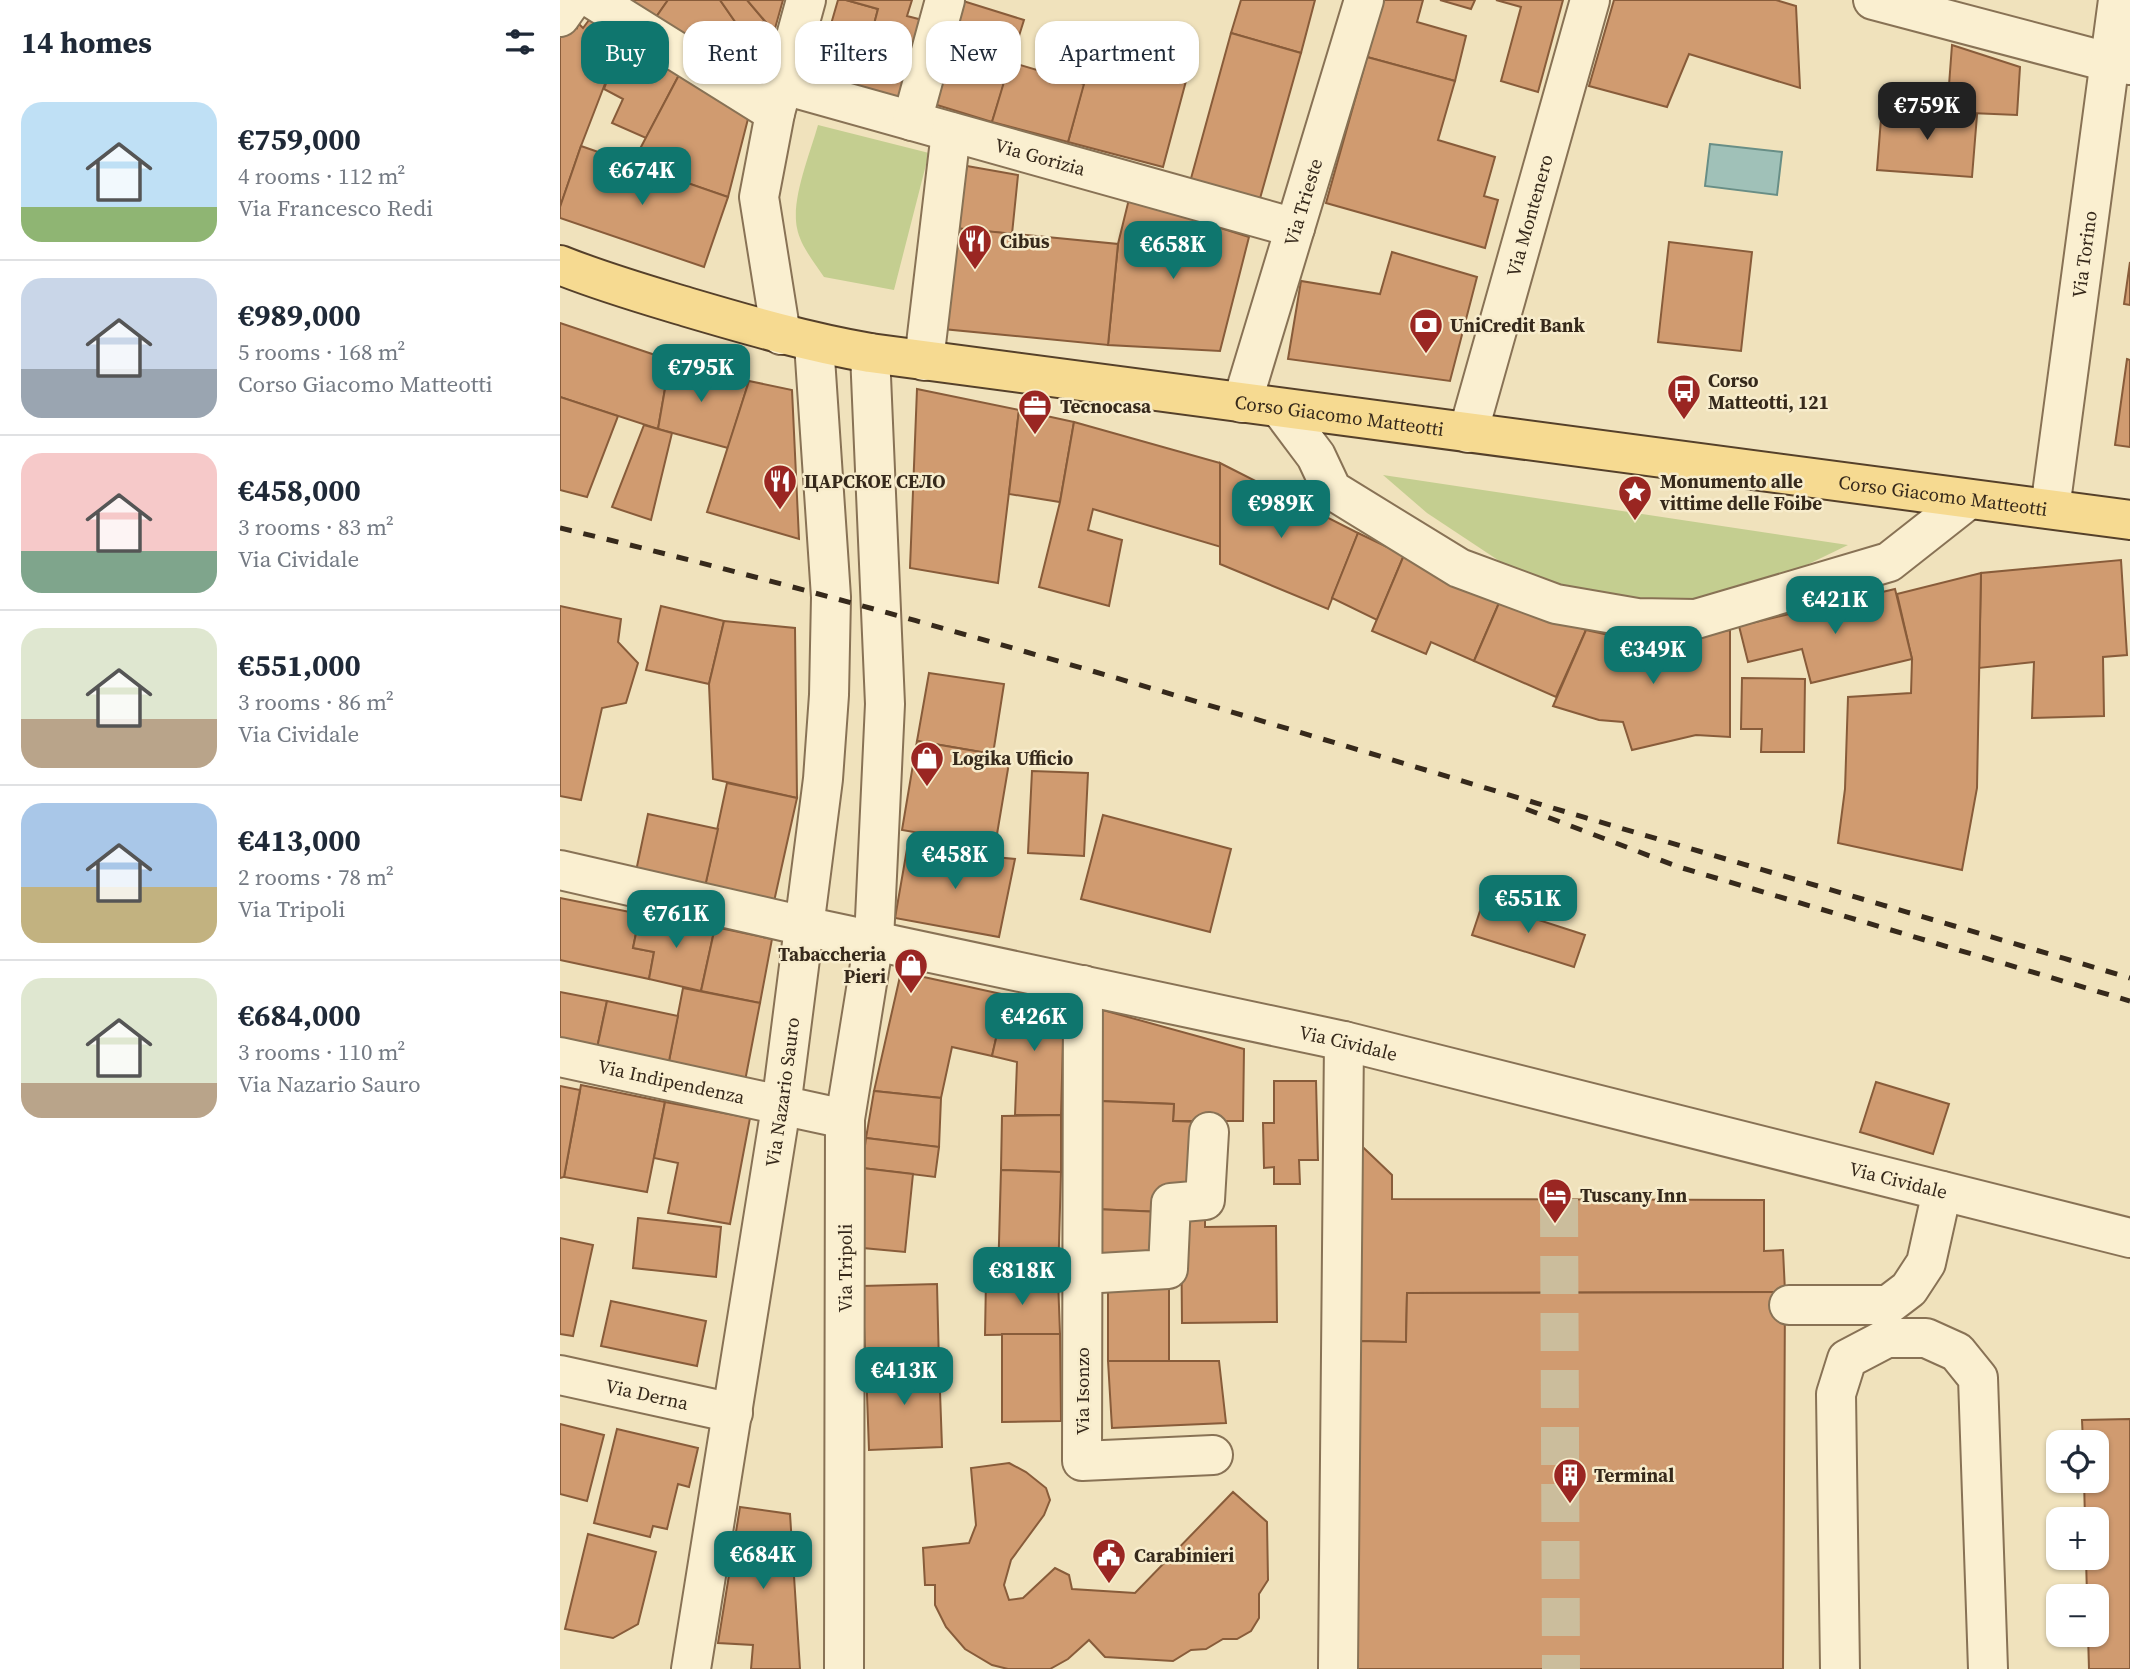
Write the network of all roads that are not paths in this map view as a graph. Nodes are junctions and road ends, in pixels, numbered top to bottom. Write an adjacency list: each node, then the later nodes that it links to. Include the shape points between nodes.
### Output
1 (572, 0): 9 (street)
2 (594, 0): 11 (street, Via Gorizia)
3 (806, 0): 11 (street, Via Nazario Sauro)
4 (945, 0): 12 (street)
5 (1364, 0): 14 (street, Via Trieste)
6 (1590, 0): 21 (street, Via Montenero)
7 (1873, 0): 10 (street)
8 (2118, 0): 10 (street, Via Torino)
9 (560, 17)
10 (2120, 64): 23 (street, Via Torino)
11 (780, 99): 12 (street, Via Gorizia); 16 (street, Via Nazario Sauro, via 759,197)
12 (912, 121): 13 (street, Via Gorizia)
13 (951, 132): 14 (street, Via Gorizia); 18 (street)
14 (1295, 228): 19 (street, Via Trieste)
15 (560, 265): 16 (main road, Corso Giacomo Matteotti)
16 (798, 339): 17 (main road, Corso Giacomo Matteotti); 26 (street, Via Nazario Sauro, via 831,597 823,779)
17 (870, 353): 18 (main road, Corso Giacomo Matteotti); 27 (street, via 885,704)
18 (924, 361): 19 (main road, Corso Giacomo Matteotti)
19 (1242, 403): 20 (main road, Corso Giacomo Matteotti)
20 (1280, 408): 21 (main road, Corso Giacomo Matteotti); 22 (street, via 1316,457 1332,490 1459,568 1556,604 1637,618 1696,619 1889,562)
21 (1468, 433): 22 (main road, Corso Giacomo Matteotti)
22 (1969, 499): 23 (main road, Corso Giacomo Matteotti)
23 (2050, 509): 24 (main road, Corso Giacomo Matteotti)
24 (2130, 520)
25 (560, 870): 26 (street, Via Cividale)
26 (804, 926): 27 (street, Via Cividale); 31 (street, Via Nazario Sauro)
27 (874, 940): 28 (street, Via Cividale); 32 (street)
28 (1083, 985): 29 (street, Via Cividale); 36 (street, Via Isonzo)
29 (1344, 1041): 34 (street, Via Cividale); 43 (street)
30 (560, 1057): 31 (street, Via Indipendenza)
31 (781, 1107): 32 (street, Via Indipendenza); 39 (street, Via Nazario Sauro)
32 (845, 1119): 42 (street, Via Tripoli)
33 (1209, 1132): 36 (street, via 1205,1200 1171,1203 1168,1269)
34 (1942, 1191): 35 (street, Via Cividale); 37 (street, via 1926,1263 1909,1289 1888,1305)
35 (2130, 1238)
36 (1083, 1274): 40 (street, Via Isonzo, via 1082,1461)
37 (1789, 1305)
38 (560, 1375): 39 (street, Via Derna)
39 (733, 1413): 41 (street, Via Nazario Sauro)
40 (1213, 1455)
41 (691, 1669)
42 (844, 1669)
43 (1338, 1669)
44 (1840, 1669): 45 (street, via 1836,1394 1847,1359 1887,1338 1926,1338 1957,1352 1978,1378)
45 (1988, 1669)

